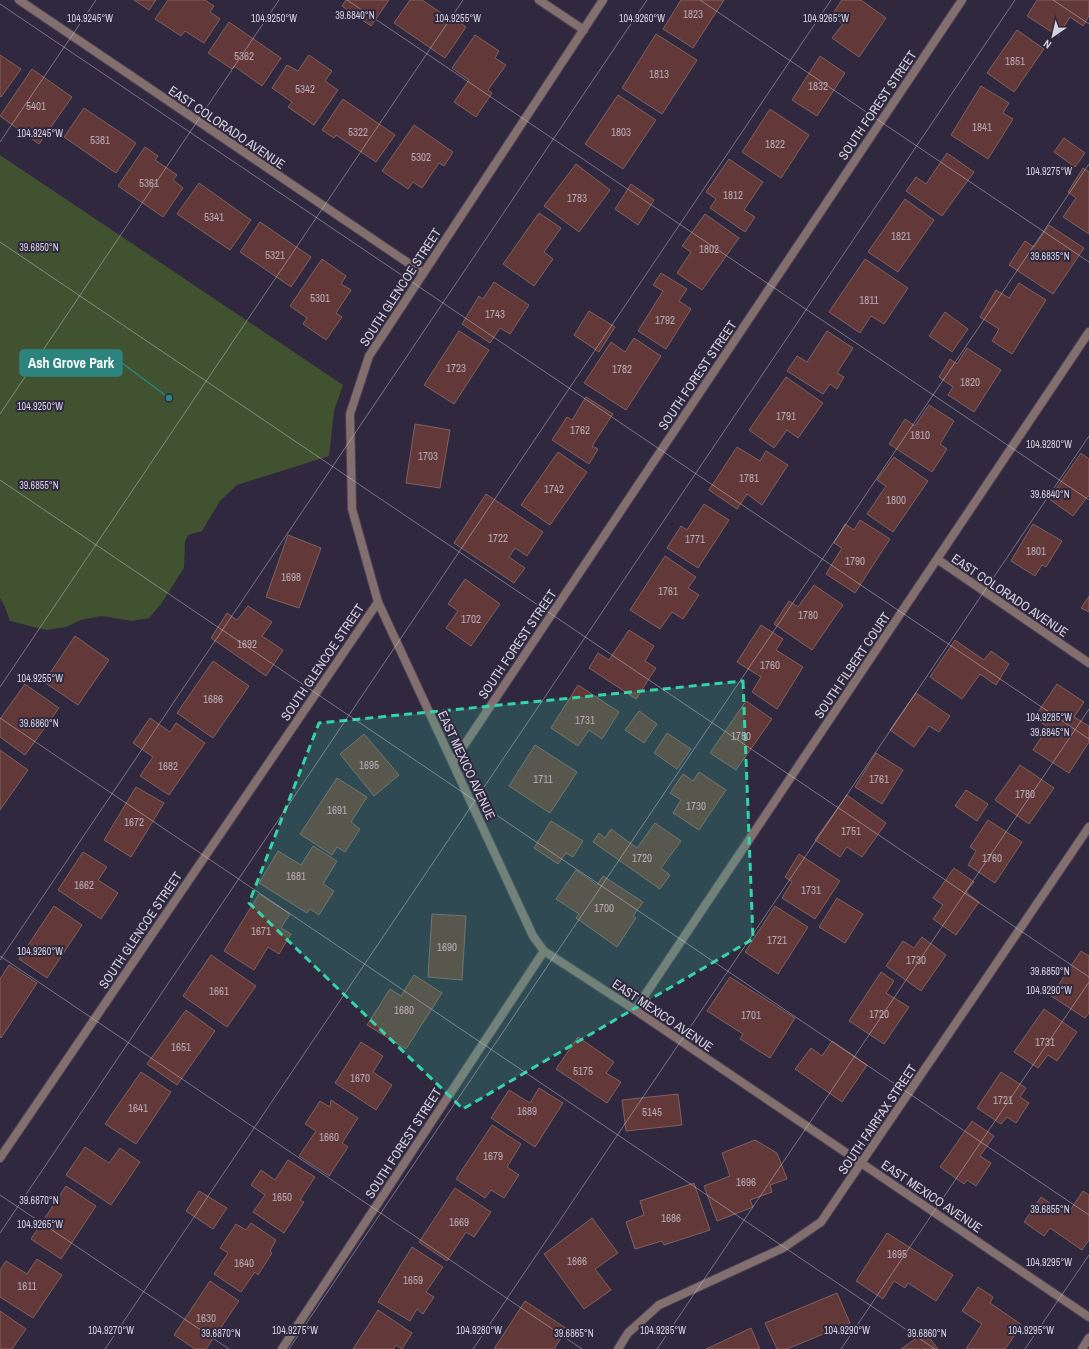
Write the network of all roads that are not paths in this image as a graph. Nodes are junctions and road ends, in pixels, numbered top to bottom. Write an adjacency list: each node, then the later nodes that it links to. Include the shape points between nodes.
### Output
1 (19, 0): 6 (street, EAST COLORADO AVENUE)
2 (539, 0): 5 (street)
3 (603, 0): 5 (street, SOUTH GLENCOE STREET)
4 (962, 0): 11 (street, SOUTH FOREST STREET)
5 (584, 30): 6 (street, SOUTH GLENCOE STREET)
6 (423, 273): 9 (street, SOUTH GLENCOE STREET, via 369,356 350,414 352,509)
7 (1089, 332): 8 (street, SOUTH FILBERT COURT)
8 (937, 560): 10 (street, EAST COLORADO AVENUE); 14 (street, SOUTH FILBERT COURT)
9 (378, 602): 11 (street, EAST MEXICO AVENUE); 15 (street, SOUTH GLENCOE STREET)
10 (1089, 664)
11 (453, 762): 13 (street, EAST MEXICO AVENUE, via 533,936)
12 (1089, 828): 16 (street, SOUTH FAIRFAX STREET)
13 (544, 951): 14 (street, EAST MEXICO AVENUE); 19 (street, SOUTH FOREST STREET)
14 (635, 1010): 16 (street, EAST MEXICO AVENUE)
15 (0, 1158)
16 (861, 1164): 17 (street, EAST MEXICO AVENUE); 20 (street, SOUTH FAIRFAX STREET, via 821,1222 784,1248 659,1305 628,1333)
17 (1089, 1317)
18 (1089, 1338): 21 (street)
19 (282, 1349)
20 (618, 1349)
21 (1082, 1349)

